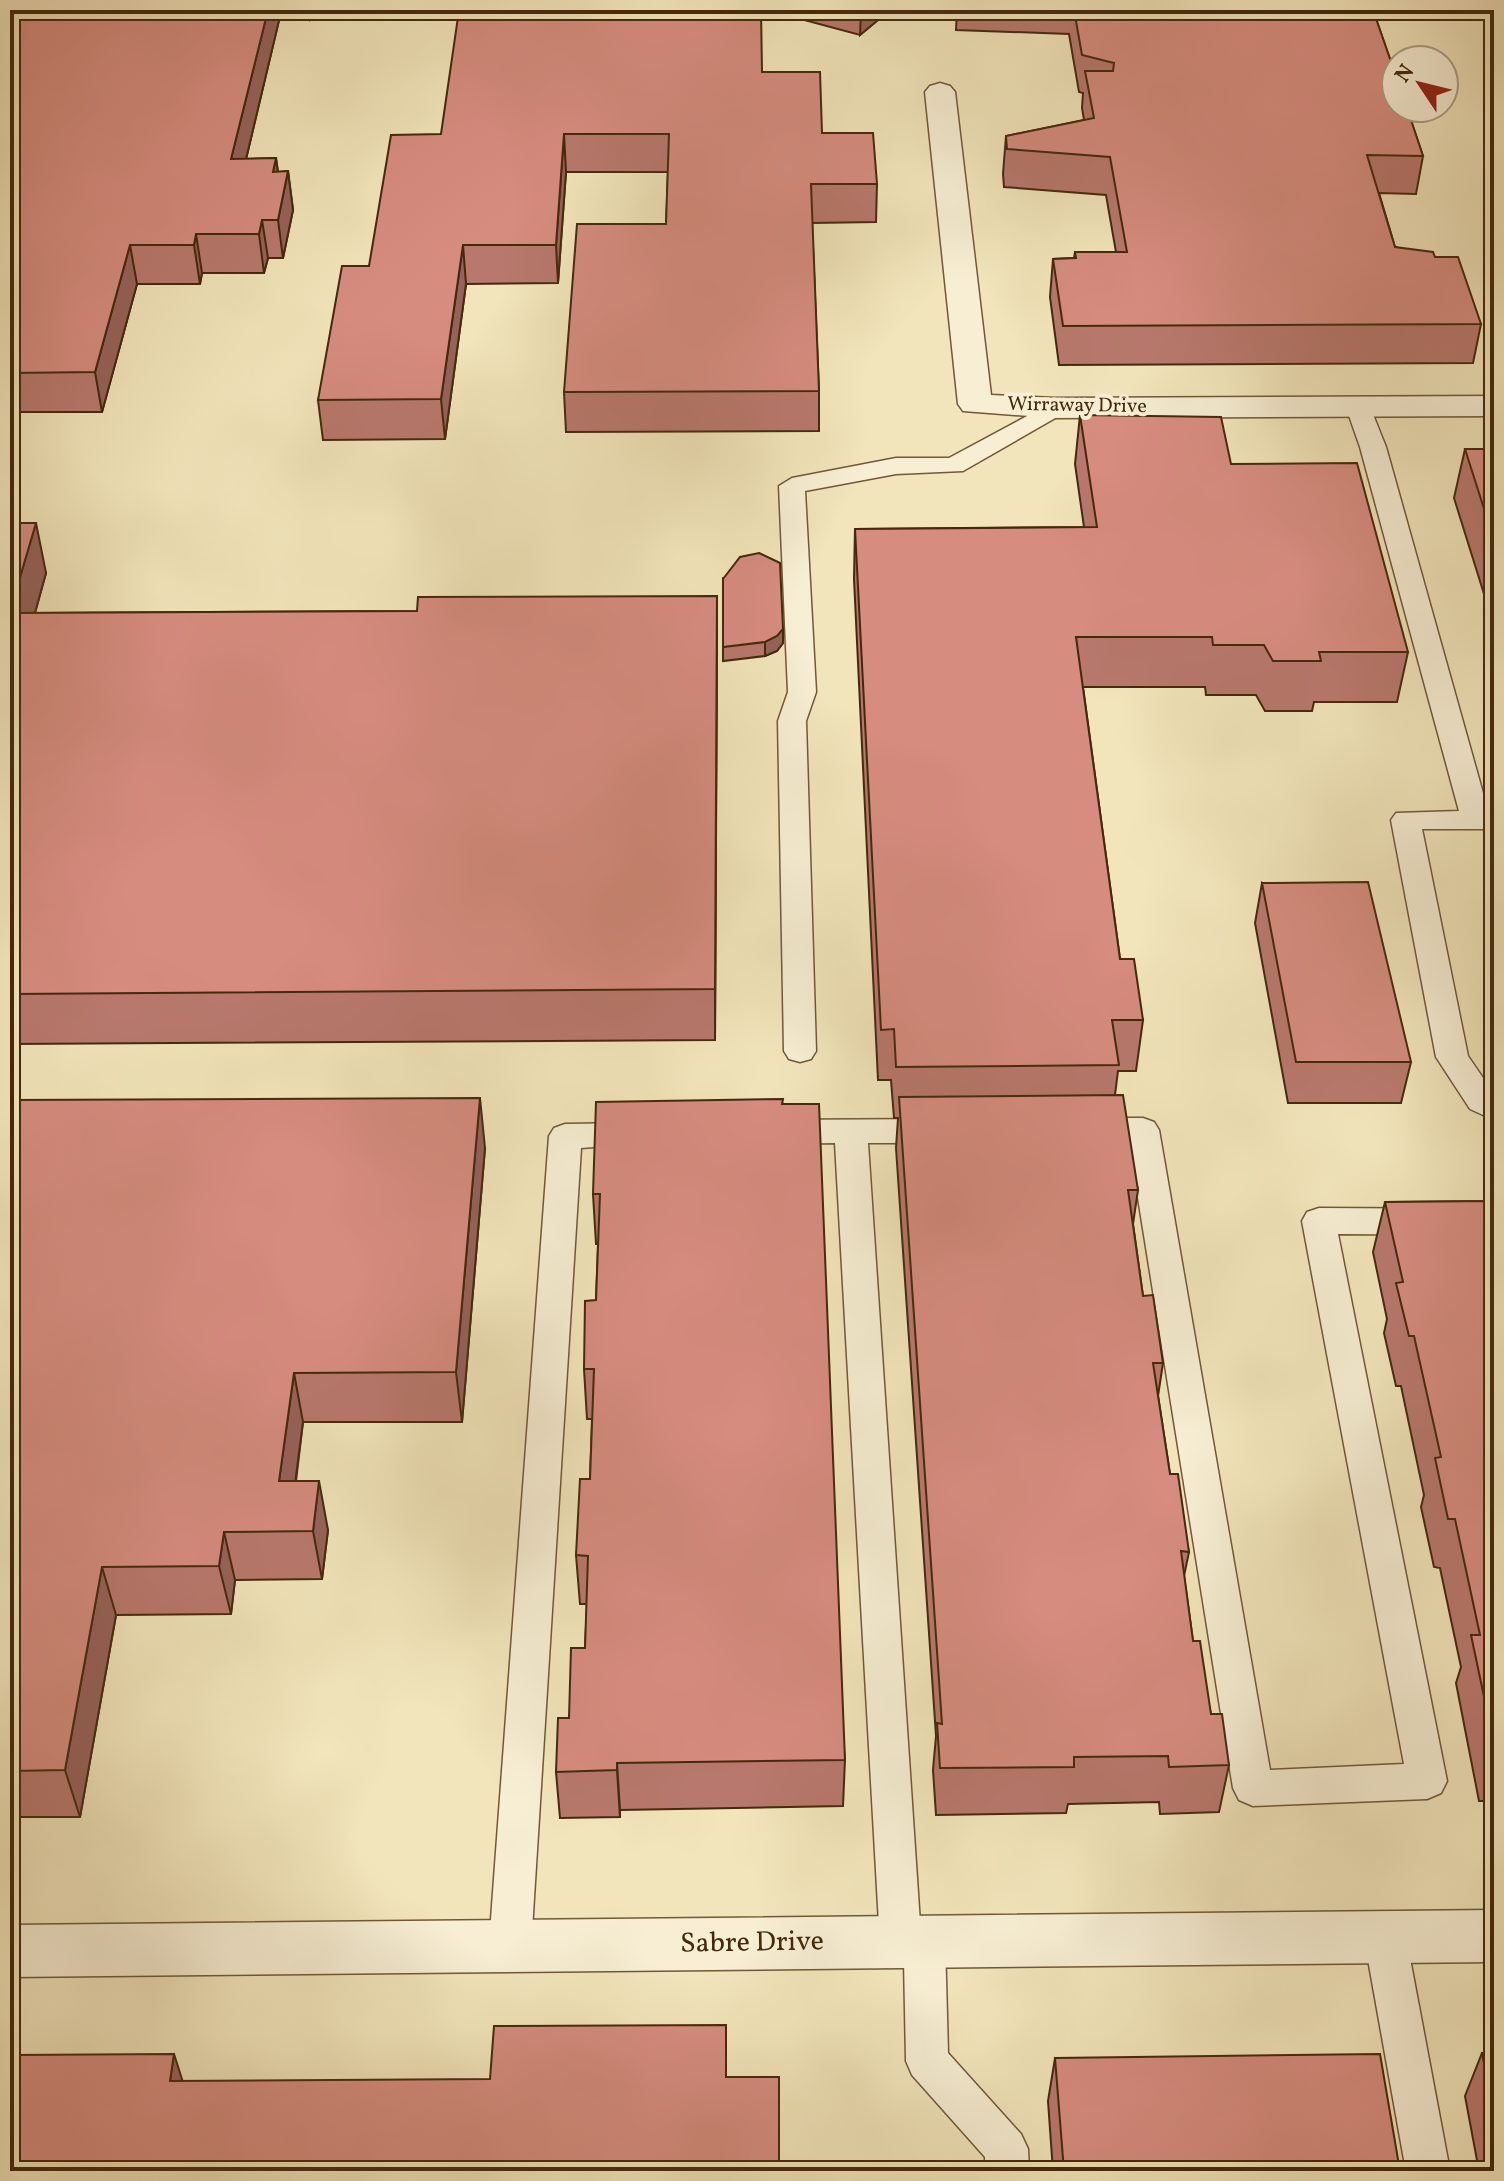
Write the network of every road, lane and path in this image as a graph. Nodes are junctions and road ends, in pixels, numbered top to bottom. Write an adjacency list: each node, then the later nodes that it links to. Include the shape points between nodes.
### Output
1 (940, 92): 4 (street, Wirraway Drive, via 975,404)
2 (1494, 406): 3 (street, Wirraway Drive)
3 (1358, 407): 4 (street, Wirraway Drive); 5 (lane)
4 (1055, 408): 6 (lane, via 954,466 896,466 792,486 802,692 792,721)
5 (1485, 820): 7 (lane, via 1406,820 1452,1057 1481,1101)
6 (800, 1051)
7 (1494, 1108)
8 (974, 1130): 10 (lane)
9 (1051, 1130): 13 (lane, via 1143,1130 1253,1788 1427,1781 1319,1221)
10 (851, 1131): 11 (lane); 16 (lane)
11 (740, 1133)
12 (676, 1134): 17 (lane, via 565,1136)
13 (1494, 1222)
14 (1494, 1936): 15 (street, Sabre Drive)
15 (1385, 1937): 16 (street, Sabre Drive); 20 (lane)
16 (912, 1942): 17 (street, Sabre Drive); 19 (lane, via 927,2061 1006,2149)
17 (510, 1946): 18 (street, Sabre Drive)
18 (10, 1951)
19 (1007, 2171)
20 (1428, 2171)

